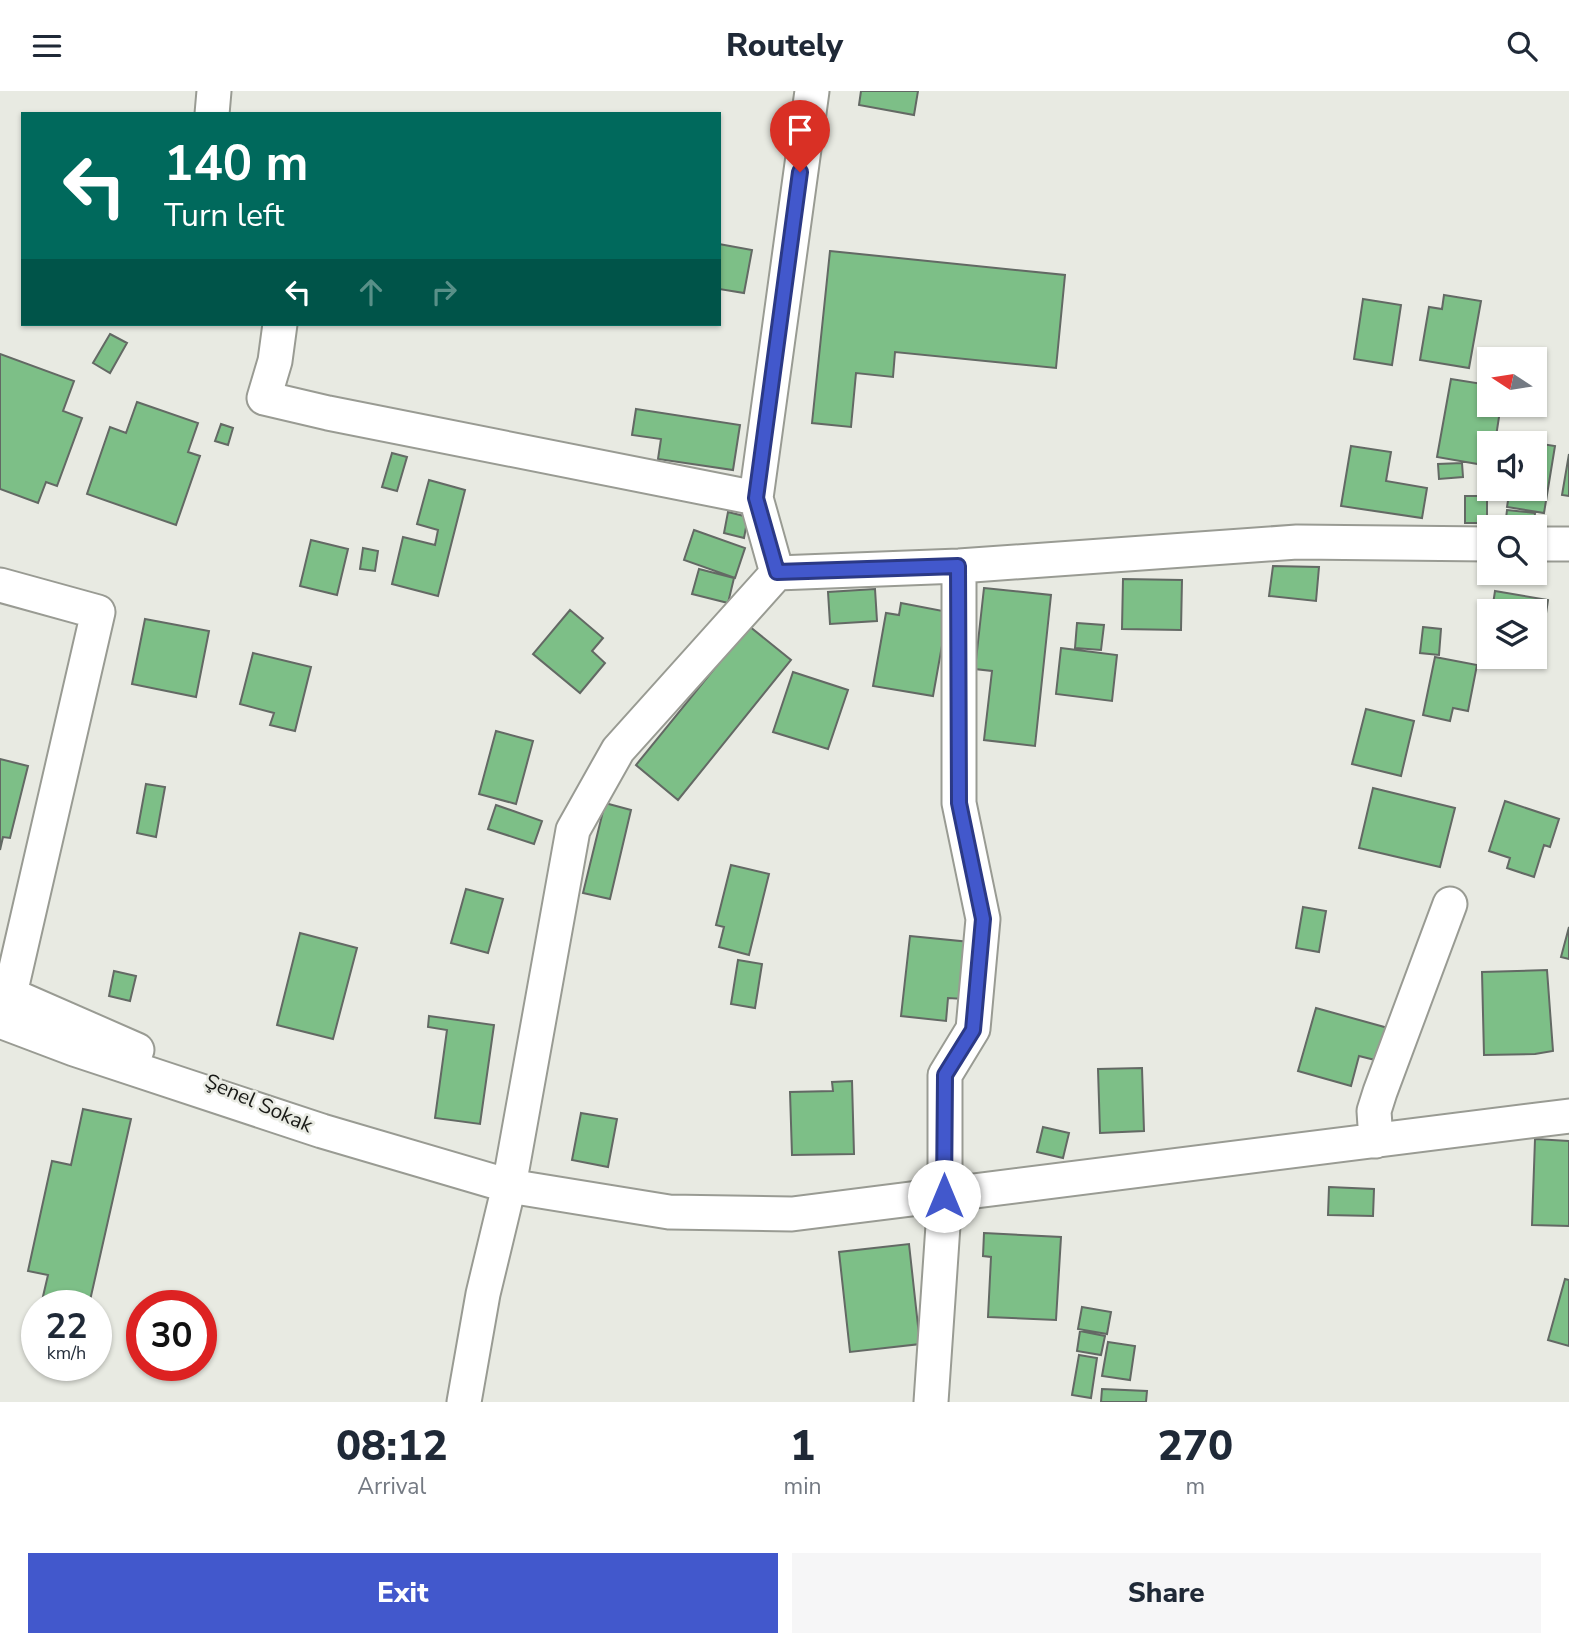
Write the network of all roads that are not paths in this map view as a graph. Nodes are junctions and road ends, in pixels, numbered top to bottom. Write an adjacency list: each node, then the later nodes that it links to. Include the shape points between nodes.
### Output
1 (214, 91): 3 (street)
2 (811, 91): 5 (street)
3 (212, 112)
4 (280, 326): 5 (street, via 264,398)
5 (756, 498): 10 (street)
6 (1477, 544): 9 (street, via 1297,542)
7 (1547, 544): 8 (street)
8 (1569, 544)
9 (958, 566): 10 (street); 17 (street, via 959,803 983,919 973,1030 945,1075)
10 (777, 572): 16 (street, via 618,750 573,830)
11 (0, 585): 13 (street, via 98,612)
12 (1450, 904): 15 (street, via 1374,1111)
13 (3, 1002): 16 (street, Şenel Sokak, via 74,1049 322,1131)
14 (1569, 1116): 15 (street, Şenel Sokak)
15 (1376, 1141): 17 (street, Şenel Sokak)
16 (509, 1186): 17 (street, Şenel Sokak, via 669,1212 792,1214); 18 (street)
17 (944, 1196): 19 (street)
18 (464, 1402)
19 (931, 1402)

